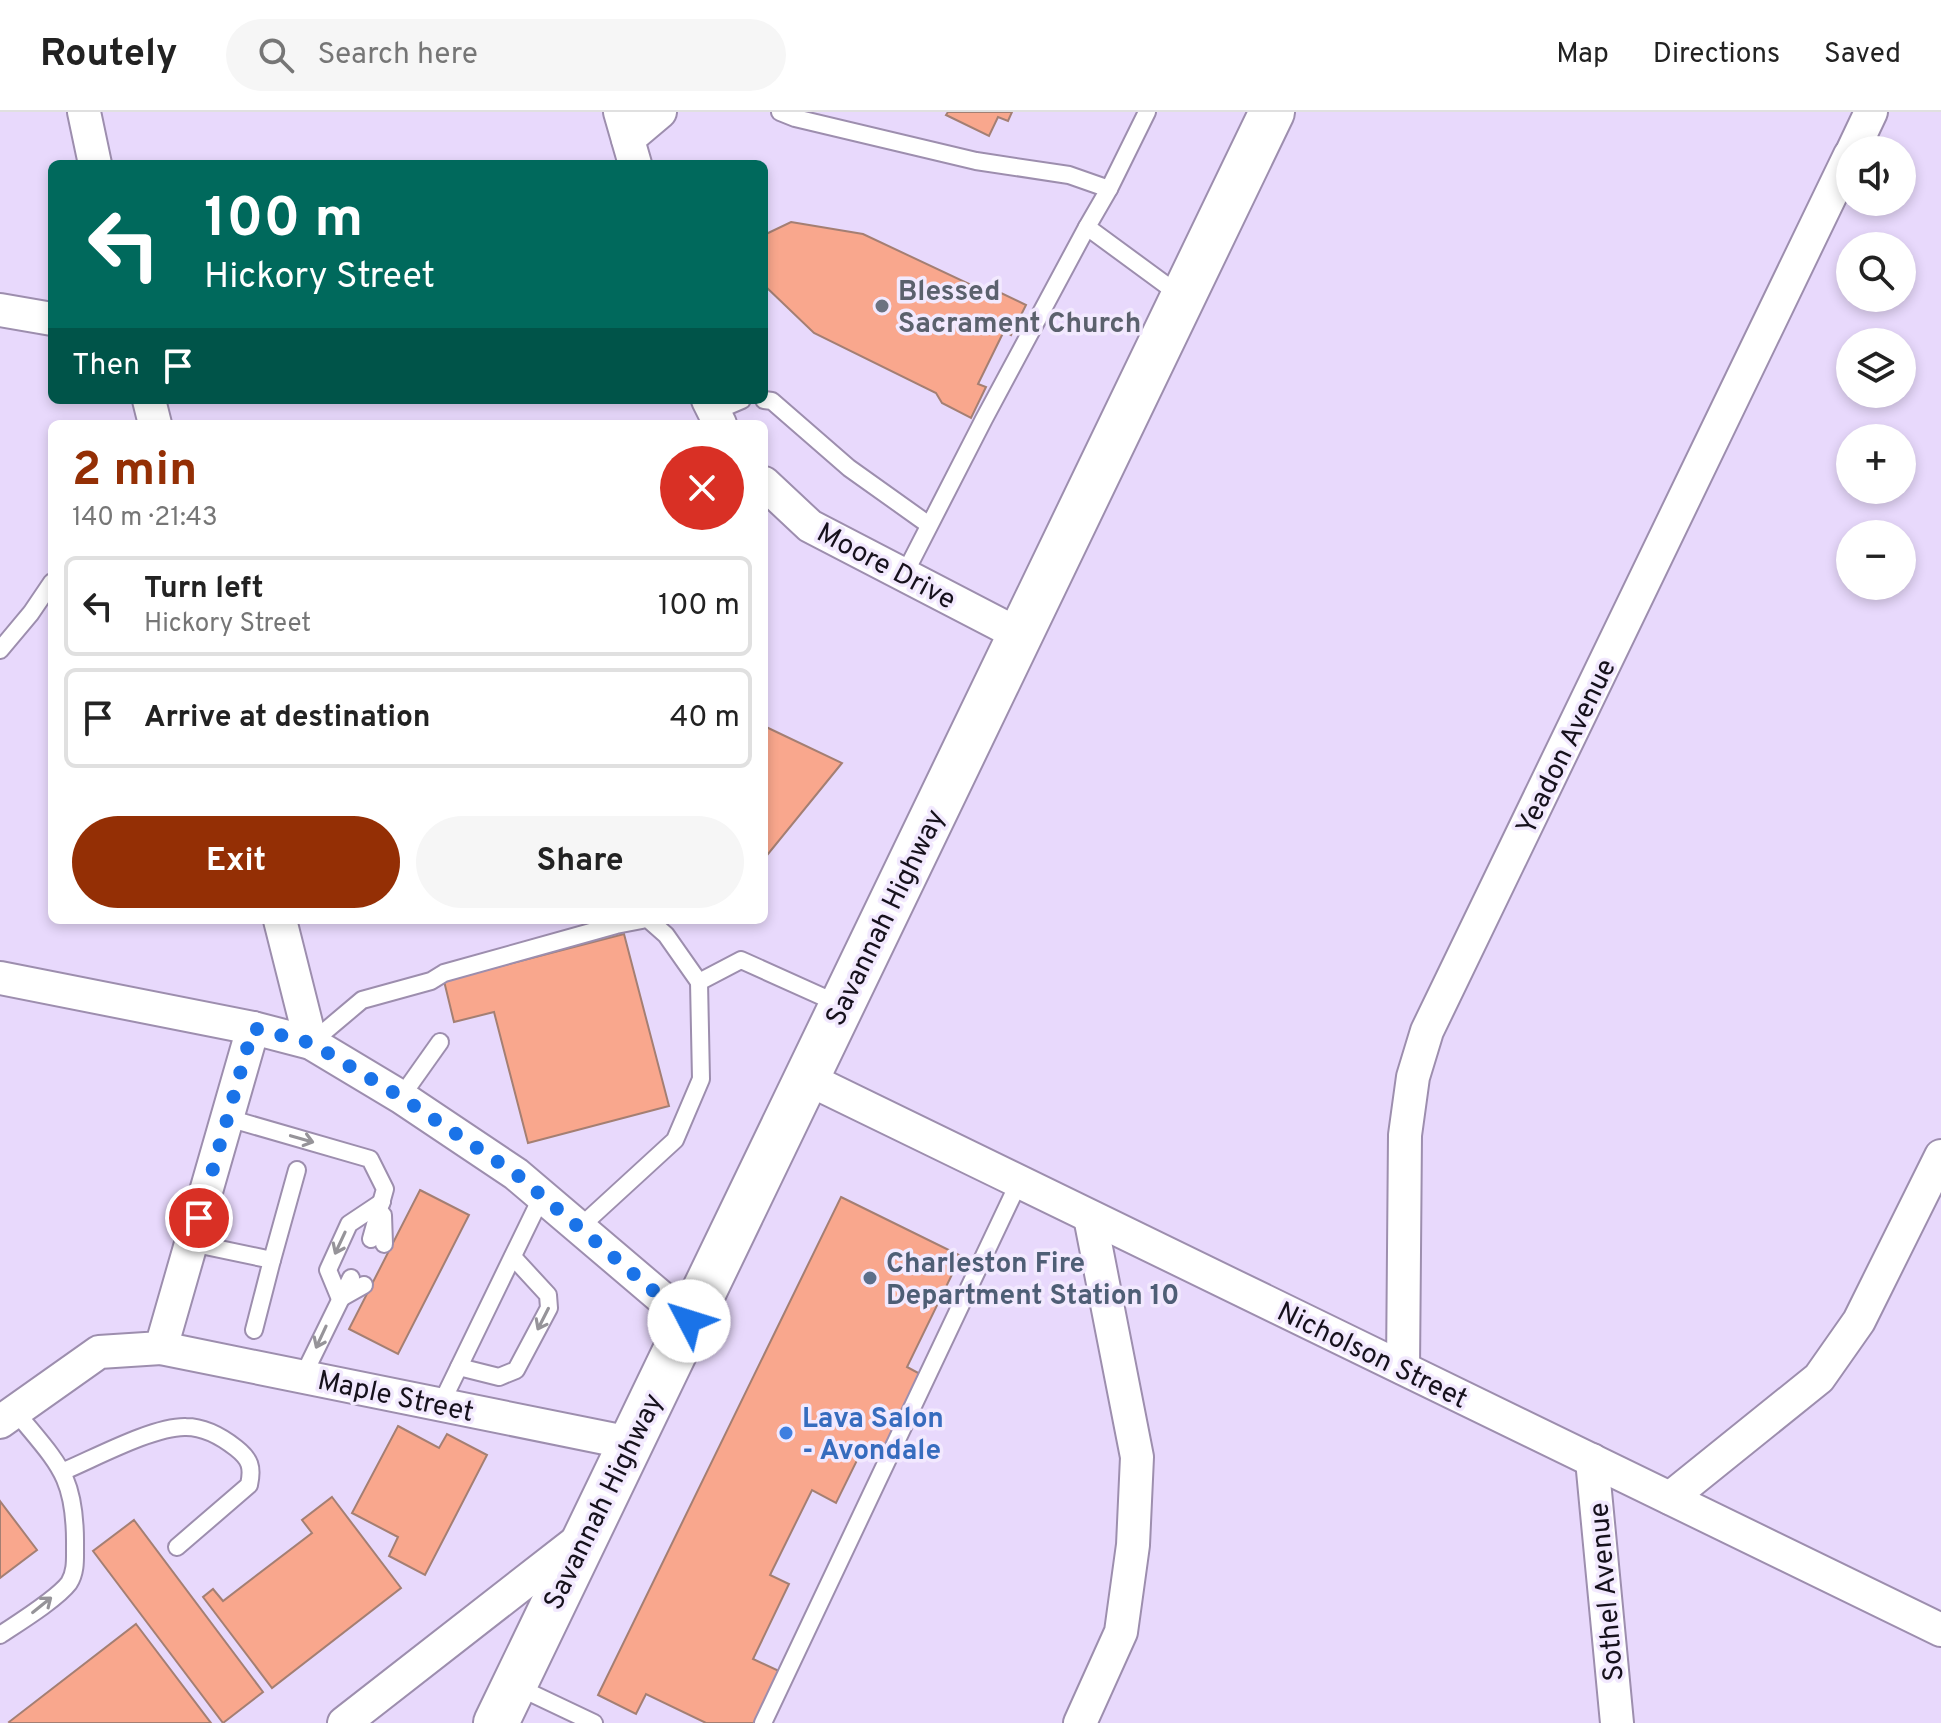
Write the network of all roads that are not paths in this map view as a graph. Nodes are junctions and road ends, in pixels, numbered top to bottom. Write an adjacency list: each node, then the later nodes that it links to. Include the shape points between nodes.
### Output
1 (84, 112): 9 (street)
2 (660, 112): 8 (street)
3 (780, 112): 11 (lane, via 976,161 1069,175)
4 (1147, 112): 11 (lane)
5 (1272, 112): 13 (highway, Savannah Highway)
6 (1871, 112): 7 (street, Yeadon Avenue)
7 (1859, 136)
8 (627, 138)
9 (94, 160)
10 (1836, 184): 52 (street, Yeadon Avenue, via 1427,1031 1413,1077 1405,1135)
11 (1109, 189): 12 (lane)
12 (1087, 227): 13 (lane); 18 (lane)
13 (1183, 298): 21 (highway, Savannah Highway)
14 (0, 310): 15 (street)
15 (48, 318)
16 (768, 400): 18 (lane)
17 (768, 487): 19 (street, Moore Drive, via 810,526)
18 (929, 525): 19 (lane)
19 (904, 575): 21 (street, Moore Drive)
20 (48, 588): 22 (lane)
21 (1020, 635): 28 (highway, Savannah Highway)
22 (0, 650)
23 (281, 924): 31 (street)
24 (627, 924): 31 (lane, via 362,1000)
25 (654, 924): 27 (lane)
26 (0, 978): 29 (street)
27 (699, 982): 28 (lane, via 741,960); 41 (lane, via 701,1079 675,1140)
28 (841, 1005): 32 (highway, Savannah Highway)
29 (253, 1028): 31 (street); 34 (street)
30 (440, 1042): 33 (lane)
31 (311, 1043): 33 (street)
32 (806, 1078): 37 (street, Nicholson Street); 48 (highway, Savannah Highway)
33 (401, 1097): 38 (street)
34 (228, 1118): 39 (lane, one-way to 39, via 370,1159 385,1189); 43 (street)
35 (1941, 1156): 59 (street, via 1859,1321 1819,1378)
36 (297, 1170): 45 (lane)
37 (1019, 1182): 40 (street, Nicholson Street); 67 (lane)
38 (542, 1196): 41 (street); 44 (lane)
39 (382, 1202): 42 (lane); 47 (lane, one-way to 47, via 349,1224 328,1270)
40 (1090, 1217): 52 (street, Nicholson Street); 68 (street, via 1137,1457 1133,1545 1121,1632)
41 (579, 1228): 48 (street)
42 (377, 1241)
43 (191, 1243): 45 (lane); 50 (street)
44 (513, 1257): 51 (lane); 51 (lane, one-way to 51, via 548,1295 549,1308 516,1370 499,1377)
45 (272, 1260): 49 (lane)
46 (358, 1282): 47 (lane)
47 (340, 1299): 53 (lane, one-way to 53)
48 (689, 1321): 56 (highway, Savannah Highway)
49 (254, 1330)
50 (161, 1348): 53 (street, Maple Street); 55 (street, Maple Street, via 99,1352)
51 (459, 1367): 54 (lane)
52 (1403, 1368): 57 (street, Nicholson Street)
53 (303, 1376): 54 (street, Maple Street)
54 (441, 1404): 56 (street, Maple Street)
55 (8, 1416): 58 (lane)
56 (630, 1443): 60 (highway, Savannah Highway)
57 (1592, 1460): 59 (street, Nicholson Street); 69 (street, Sothel Avenue)
58 (64, 1471): 61 (lane, via 184,1426 227,1441 247,1457 252,1470 249,1485); 63 (lane, one-way to 58, via 68,1584 75,1566 76,1523)
59 (1670, 1498): 62 (street, Nicholson Street)
60 (586, 1535): 64 (highway, Savannah Highway); 65 (street)
61 (177, 1547)
62 (1941, 1630)
63 (0, 1635)
64 (505, 1704): 66 (lane)
65 (344, 1723)
66 (594, 1723)
67 (763, 1723)
68 (1080, 1723)
69 (1617, 1723)

